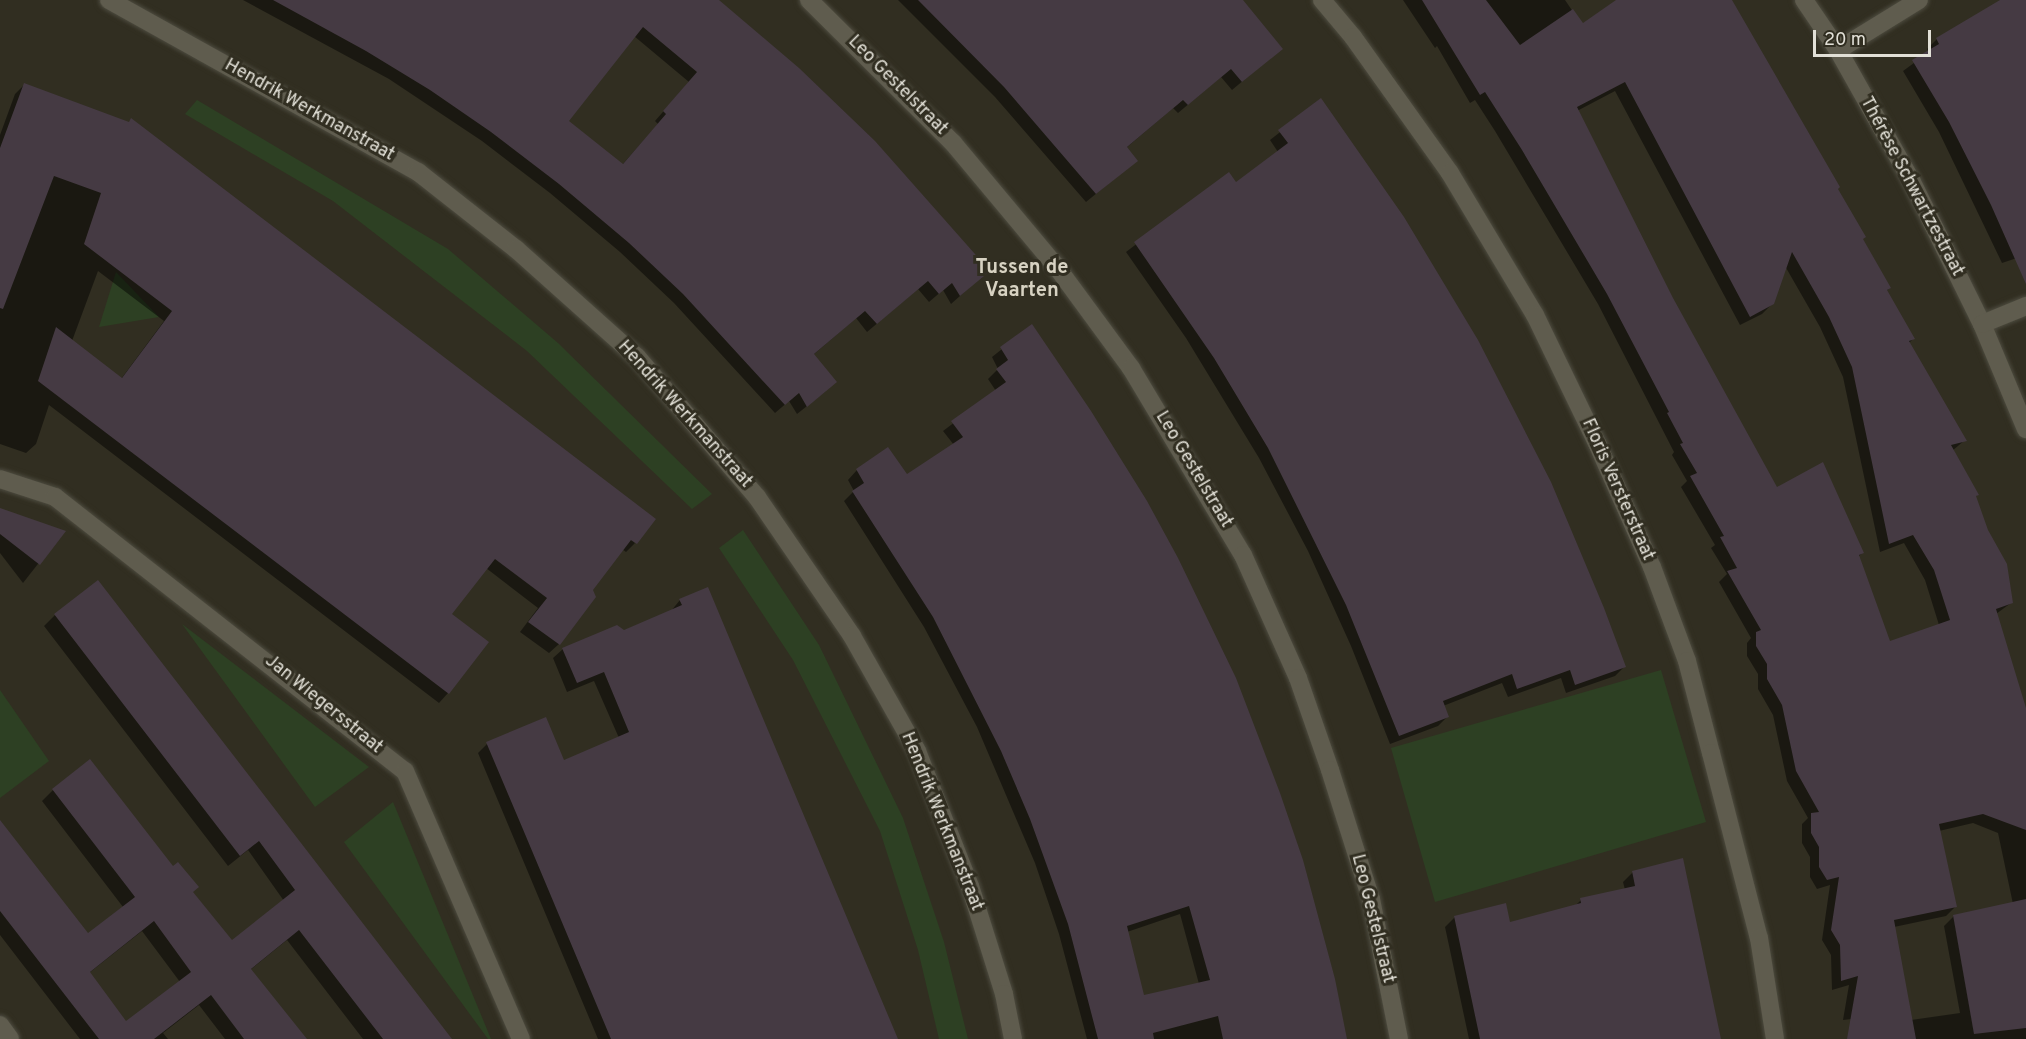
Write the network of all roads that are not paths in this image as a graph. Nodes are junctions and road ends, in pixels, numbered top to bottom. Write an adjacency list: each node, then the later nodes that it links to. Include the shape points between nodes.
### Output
1 (109, 0): 14 (street, Hendrik Werkmanstraat, via 418,172 516,249 637,357 757,497 852,636 917,751 970,886 1004,994)
2 (809, 0): 15 (street, Leo Gestelstraat, via 953,143 1056,266 1131,368 1243,555 1298,678 1330,770 1371,898)
3 (1322, 0): 16 (street, Floris Versterstraat, via 1450,173 1535,315 1652,567 1687,661 1759,938)
4 (1804, 0): 6 (street, Thérèse Schwartzestraat)
5 (1918, 0): 6 (street)
6 (1838, 50): 8 (street, Thérèse Schwartzestraat, via 1912,182)
7 (2026, 306): 8 (street)
8 (1982, 324): 9 (street, Thérèse Schwartzestraat)
9 (2026, 429)
10 (0, 479): 13 (street, Jan Wiegersstraat, via 55,497 405,771)
11 (0, 1025): 12 (street)
12 (10, 1039)
13 (521, 1039)
14 (1013, 1039)
15 (1399, 1039)
16 (1775, 1039)

